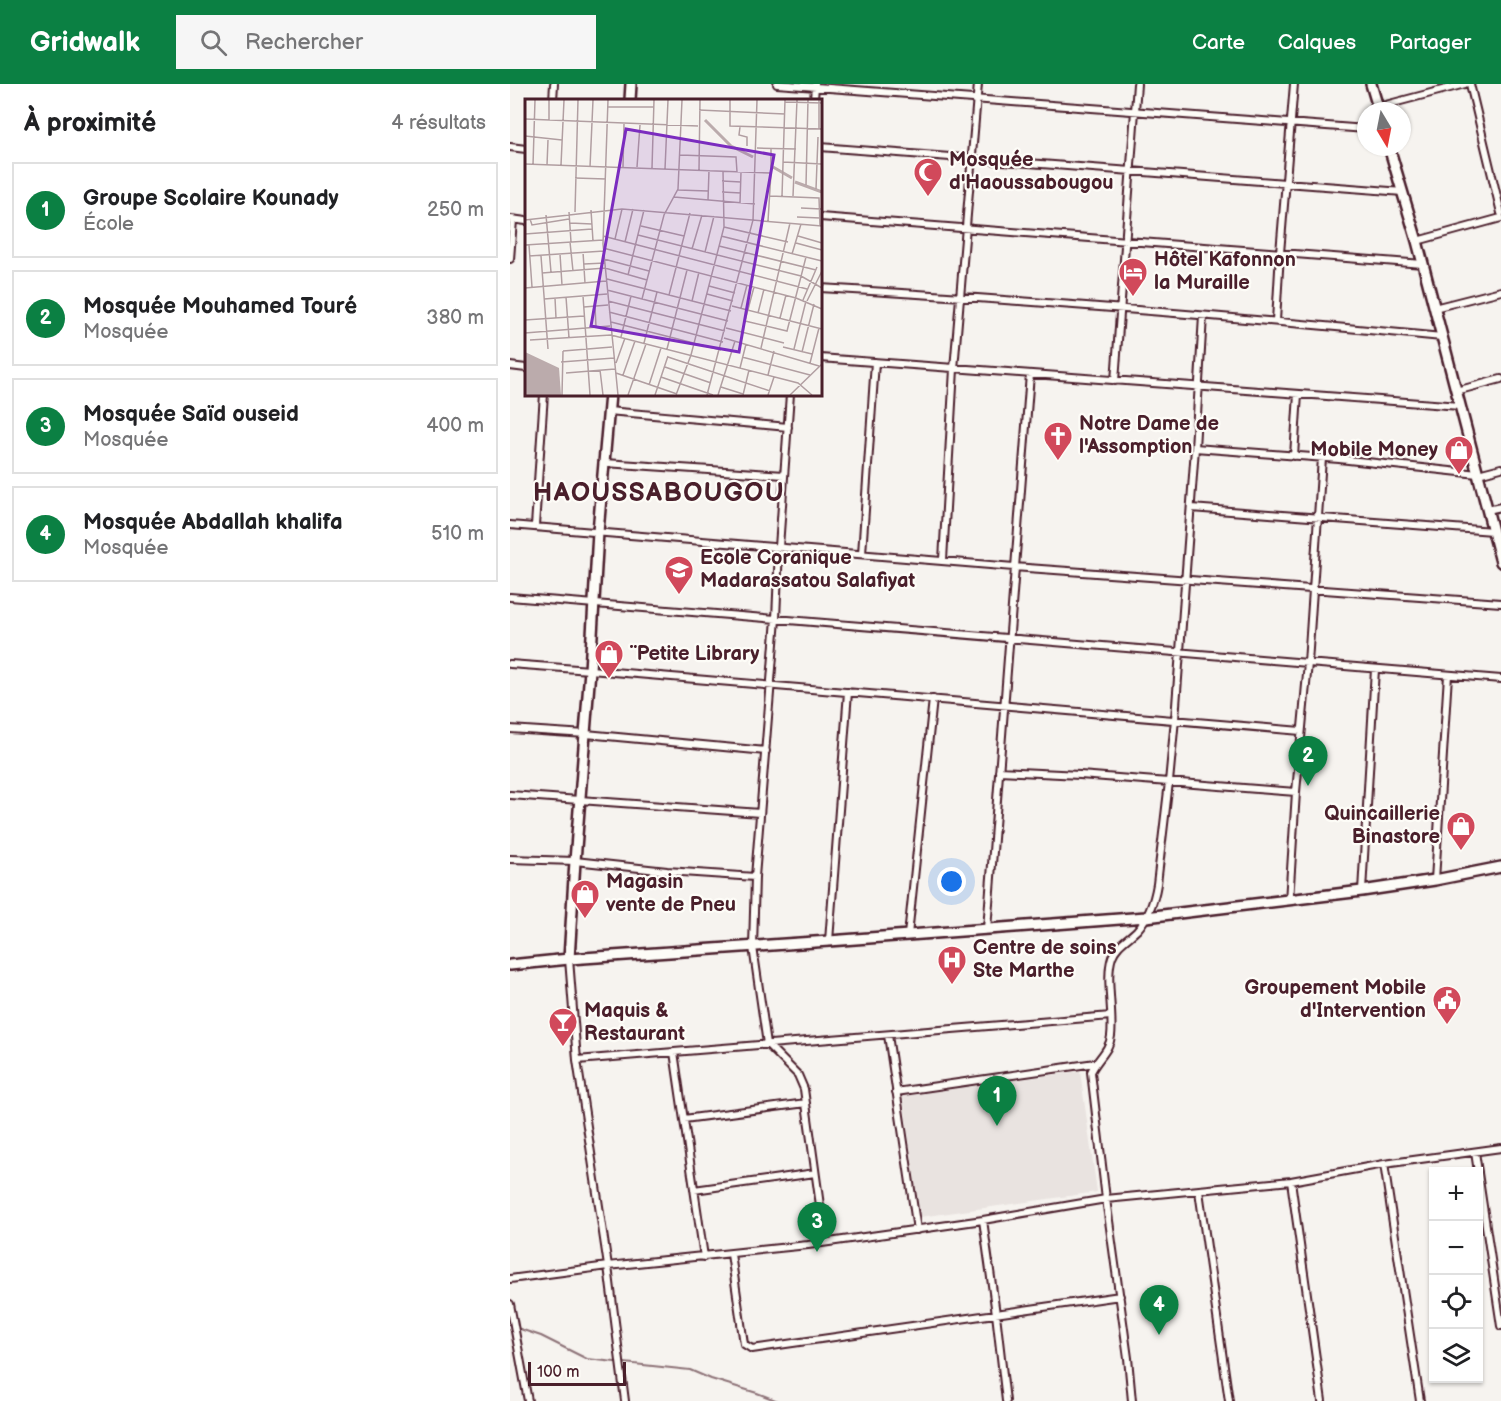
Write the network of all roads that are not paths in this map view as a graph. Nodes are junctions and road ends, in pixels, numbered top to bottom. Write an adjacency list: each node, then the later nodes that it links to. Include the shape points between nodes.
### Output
1 (554, 84): 11 (street)
2 (631, 84): 12 (street)
3 (777, 84): 10 (street)
4 (978, 84): 13 (street)
5 (1137, 84): 16 (street)
6 (1294, 84): 17 (street)
7 (1371, 84): 14 (street)
8 (1465, 84): 15 (street)
9 (1470, 84): 27 (street)
10 (815, 86): 13 (street)
11 (553, 99)
12 (630, 99)
13 (977, 99): 16 (street); 23 (street)
14 (1376, 102)
15 (1402, 102)
16 (1135, 111): 17 (street); 24 (street)
17 (1290, 123): 18 (street); 25 (street)
18 (1357, 128)
19 (510, 147): 21 (street)
20 (822, 147): 23 (street)
21 (525, 148)
22 (1392, 156): 26 (street)
23 (972, 159): 24 (street); 31 (street)
24 (1131, 171): 25 (street); 33 (street)
25 (1286, 183): 26 (street); 34 (street)
26 (1403, 192): 32 (street)
27 (1501, 213)
28 (822, 217): 31 (street)
29 (1501, 218): 32 (street)
30 (512, 219): 35 (street)
31 (966, 229): 33 (street); 39 (street)
32 (1417, 241): 36 (street)
33 (1125, 242): 34 (street); 41 (street)
34 (1280, 254): 36 (street); 43 (street)
35 (510, 259)
36 (1423, 264): 40 (street)
37 (822, 288): 39 (street)
38 (1501, 291): 40 (street)
39 (960, 296): 41 (street); 49 (street)
40 (1434, 308): 44 (street)
41 (1120, 309): 42 (street); 52 (street)
42 (1203, 316): 43 (street); 53 (street)
43 (1276, 321): 44 (street)
44 (1442, 337): 54 (street)
45 (822, 358): 46 (street)
46 (875, 362): 49 (street); 78 (street)
47 (510, 366): 48 (street)
48 (525, 368)
49 (954, 369): 50 (street); 79 (street)
50 (1030, 374): 52 (street); 81 (street)
51 (1501, 379): 54 (street)
52 (1115, 381): 53 (street)
53 (1199, 387): 55 (street); 62 (street)
54 (1456, 391): 59 (street)
55 (1298, 394): 59 (street); 63 (street)
56 (544, 396): 74 (street)
57 (610, 396): 60 (street)
58 (790, 396): 61 (street)
59 (1460, 406): 67 (street)
60 (608, 411): 61 (street); 65 (street)
61 (788, 426): 68 (street)
62 (1195, 448): 63 (street); 70 (street)
63 (1294, 456): 64 (street)
64 (1322, 458): 67 (street); 72 (street)
65 (605, 464): 68 (street); 76 (street)
66 (1501, 468): 67 (street)
67 (1478, 474): 71 (street)
68 (784, 475): 77 (street)
69 (1501, 507): 71 (street)
70 (1191, 508): 72 (street); 82 (street)
71 (1487, 510): 75 (street)
72 (1317, 517): 75 (street); 83 (street)
73 (510, 525): 74 (street)
74 (534, 526): 76 (street)
75 (1493, 531): 80 (street)
76 (598, 532): 77 (street); 85 (street)
77 (779, 547): 78 (street); 87 (street)
78 (862, 554): 79 (street)
79 (943, 560): 81 (street)
80 (1501, 562)
81 (1014, 567): 82 (street); 88 (street)
82 (1185, 579): 83 (street); 89 (street)
83 (1313, 589): 86 (street); 90 (street)
84 (510, 597): 85 (street)
85 (594, 603): 87 (street); 93 (street)
86 (1501, 603)
87 (776, 619): 88 (street); 96 (street)
88 (1009, 638): 89 (street); 99 (street)
89 (1179, 653): 90 (street); 100 (street)
90 (1308, 663): 92 (street); 102 (street)
91 (510, 664): 93 (street)
92 (1376, 669): 94 (street); 116 (street)
93 (590, 670): 96 (street); 103 (street)
94 (1448, 675): 95 (street); 115 (street)
95 (1501, 679)
96 (770, 685): 97 (street); 104 (street)
97 (848, 692): 98 (street); 121 (street)
98 (933, 699): 99 (street); 120 (street)
99 (1004, 705): 100 (street); 105 (street)
100 (1174, 719): 102 (street); 106 (street)
101 (510, 729): 103 (street)
102 (1301, 731): 107 (street)
103 (586, 734): 104 (street); 109 (street)
104 (766, 751): 110 (street)
105 (999, 771): 106 (street); 119 (street)
106 (1169, 782): 107 (street); 118 (street, via 1154,901)
107 (1296, 792): 117 (street)
108 (510, 795): 109 (street)
109 (580, 800): 110 (street); 112 (street)
110 (760, 813): 114 (street)
111 (510, 859): 112 (street)
112 (575, 861): 114 (street); 123 (street)
113 (1501, 867): 115 (street)
114 (755, 877): 122 (street)
115 (1435, 880): 116 (street)
116 (1362, 891): 117 (street)
117 (1289, 901): 118 (street)
118 (1146, 917): 119 (street); 125 (street, via 1112,956)
119 (987, 929): 120 (street)
120 (908, 934): 121 (street)
121 (829, 942): 122 (street)
122 (753, 947): 123 (street); 127 (street)
123 (569, 959): 124 (street); 129 (street)
124 (510, 965)
125 (1111, 1016): 126 (street); 130 (street, via 1107,1049)
126 (888, 1035): 127 (street); 131 (street)
127 (767, 1044): 128 (street); 132 (street, via 798,1075)
128 (674, 1052): 129 (street); 133 (street)
129 (577, 1060): 149 (street)
130 (1095, 1064): 131 (street); 142 (street, via 1091,1072)
131 (896, 1092): 145 (street)
132 (806, 1103): 133 (street); 138 (street)
133 (684, 1119): 140 (street)
134 (1501, 1148): 135 (street)
135 (1475, 1152): 136 (street); 137 (street)
136 (1384, 1164): 139 (street); 161 (street)
137 (1477, 1167)
138 (815, 1173): 140 (street); 146 (street)
139 (1291, 1181): 141 (street); 160 (street)
140 (694, 1190): 148 (street)
141 (1199, 1191): 142 (street); 159 (street)
142 (1106, 1199): 144 (street); 151 (street)
143 (1483, 1205): 154 (street)
144 (983, 1220): 145 (street); 153 (street)
145 (916, 1230): 146 (street)
146 (825, 1242): 147 (street)
147 (731, 1254): 148 (street); 153 (street, via 744,1344 752,1349)
148 (704, 1257): 149 (street)
149 (608, 1266): 150 (street); 156 (street)
150 (510, 1280)
151 (1120, 1296): 153 (street); 158 (street)
152 (510, 1304): 155 (street)
153 (996, 1314): 157 (street)
154 (1501, 1326)
155 (528, 1401)
156 (625, 1401)
157 (1006, 1401)
158 (1132, 1401)
159 (1229, 1401)
160 (1322, 1401)
161 (1420, 1401)

